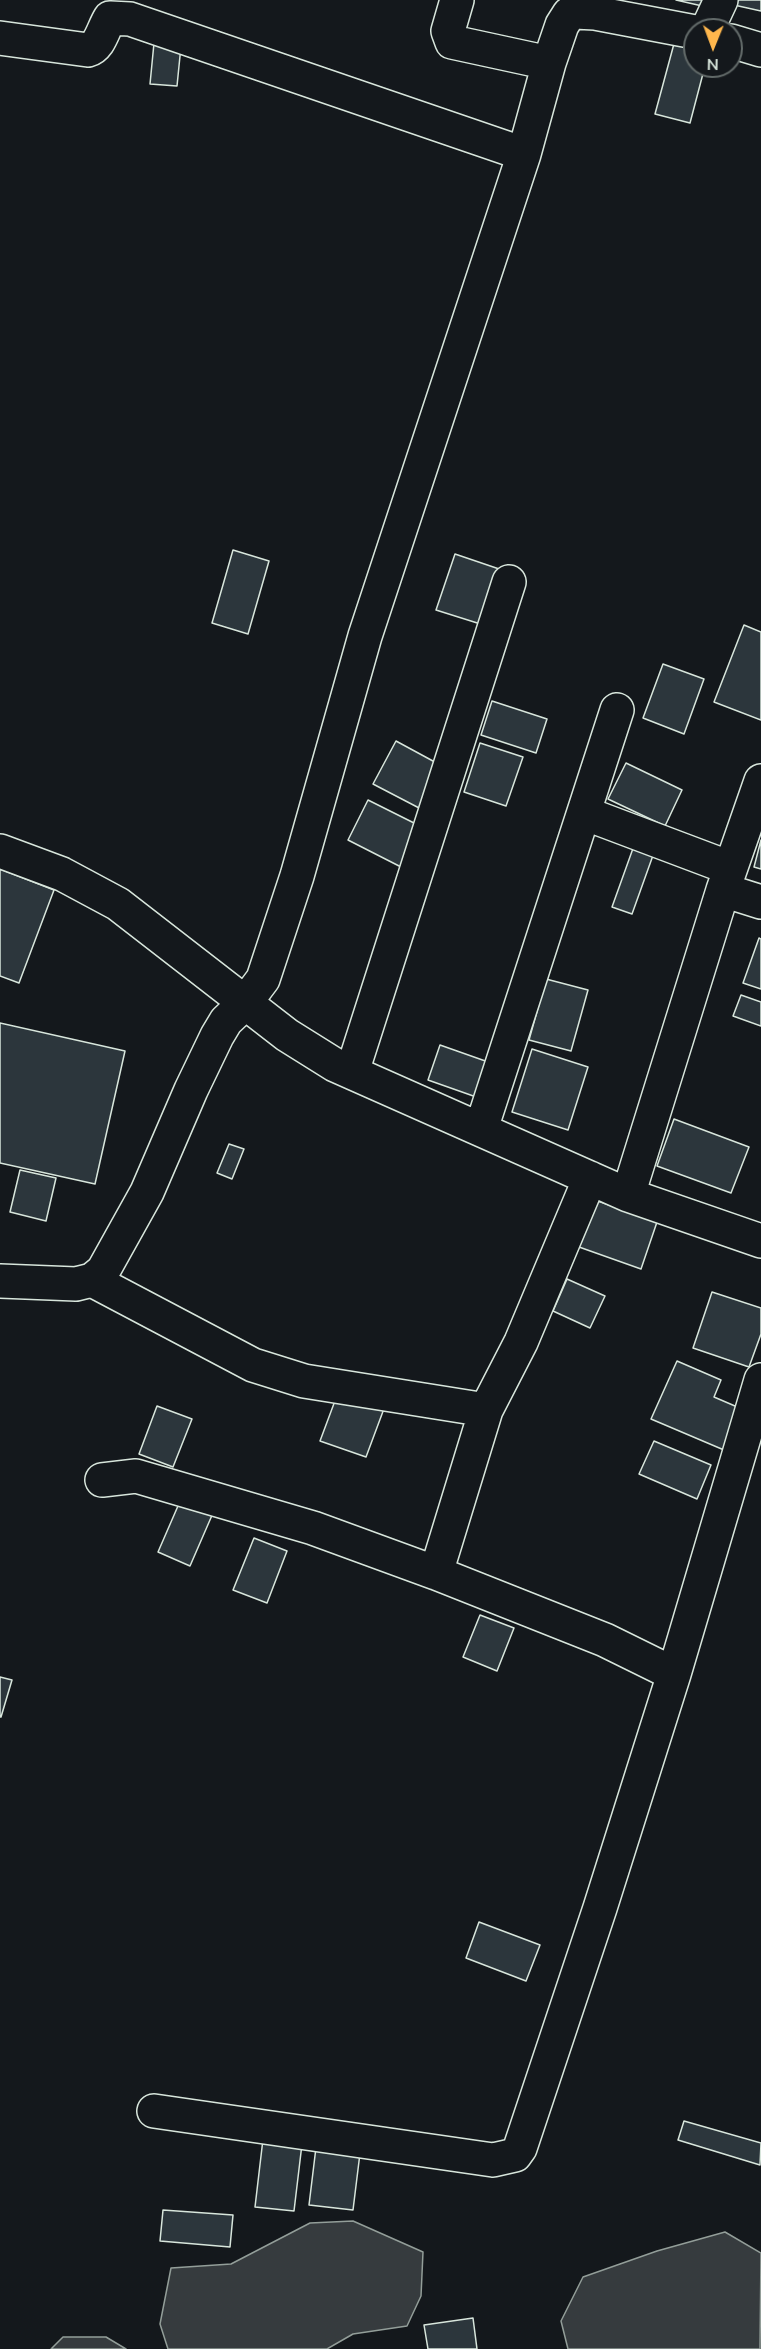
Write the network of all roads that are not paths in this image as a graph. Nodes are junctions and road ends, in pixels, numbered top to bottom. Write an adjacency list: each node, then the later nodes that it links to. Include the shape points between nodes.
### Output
1 (457, 0): 8 (street, via 448,31 452,42)
2 (722, 0): 3 (street)
3 (713, 18)
4 (683, 30): 8 (street, via 595,12 576,12 569,14 562,25)
5 (0, 38): 9 (street, via 88,50 97,44 110,18 122,17)
6 (743, 45): 7 (street)
7 (761, 50)
8 (549, 63): 9 (street)
9 (524, 154): 17 (street, via 365,636 297,876 263,979)
10 (508, 582): 18 (street)
11 (617, 710): 13 (street)
12 (761, 781): 15 (street)
13 (584, 813): 15 (street); 19 (street)
14 (0, 851): 17 (street, via 62,874 118,903)
15 (727, 879): 16 (street); 21 (street)
16 (761, 902)
17 (245, 1004): 18 (street, via 334,1065); 23 (street, via 226,1021 217,1036 147,1192 103,1271)
18 (352, 1072): 19 (street)
19 (481, 1129): 20 (street)
20 (590, 1178): 21 (street); 26 (street, via 521,1342)
21 (628, 1195): 22 (street)
22 (761, 1241)
23 (92, 1280): 24 (street, via 76,1284); 26 (street, via 253,1365 278,1374)
24 (0, 1281)
25 (761, 1380): 29 (street)
26 (486, 1410): 28 (street)
27 (102, 1480): 28 (street, via 136,1476 314,1528)
28 (436, 1573): 29 (street, via 605,1640)
29 (674, 1674): 30 (street, via 600,1908 515,2155 494,2160)
30 (154, 2111)

